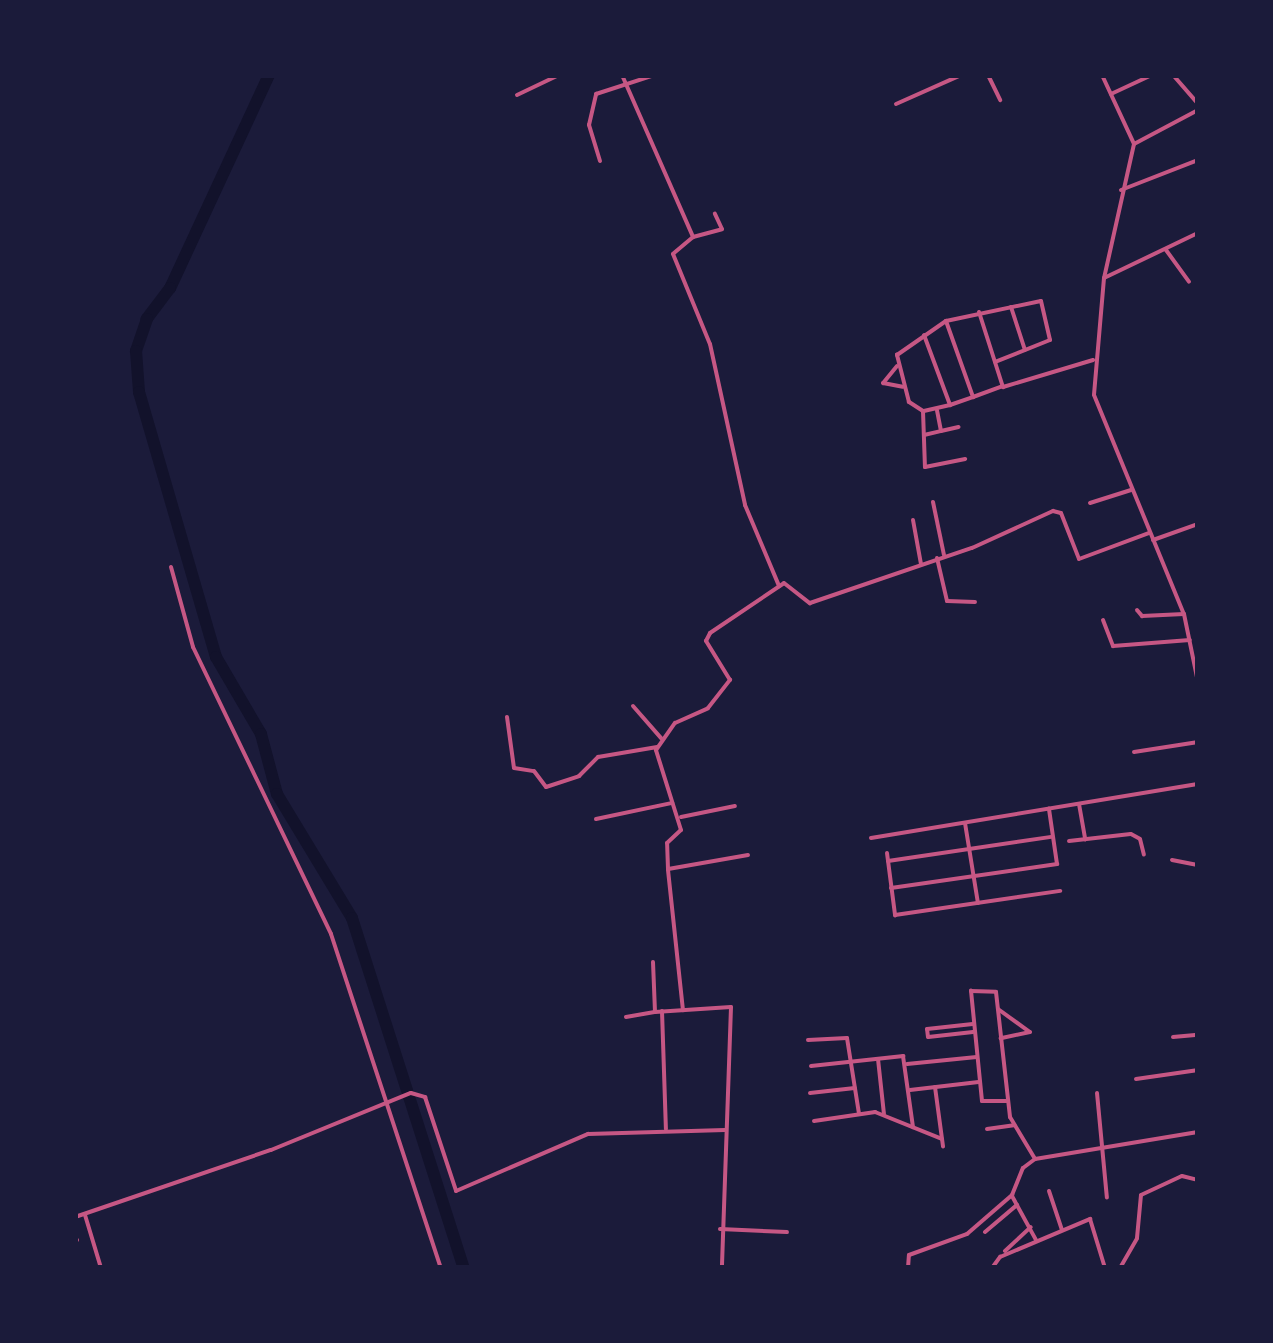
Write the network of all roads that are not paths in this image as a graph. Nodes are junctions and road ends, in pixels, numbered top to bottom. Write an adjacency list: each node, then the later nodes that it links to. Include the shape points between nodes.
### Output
1 (559, 75): 11 (street)
2 (622, 75): 9 (street)
3 (655, 75): 9 (street)
4 (961, 75): 13 (street)
5 (988, 75): 12 (street)
6 (1102, 75): 10 (street)
7 (1152, 75): 10 (street)
8 (1173, 75): 14 (street)
9 (626, 86): 16 (street, via 601,90 592,100 589,125); 21 (street)
10 (1111, 94): 15 (street)
11 (518, 96)
12 (1000, 100)
13 (896, 104)
14 (1198, 107): 15 (street)
15 (1134, 144): 18 (street)
16 (600, 160)
17 (1198, 160): 18 (street)
18 (1122, 190): 23 (street)
19 (715, 214): 21 (street, via 722,229)
20 (1198, 232): 22 (street)
21 (693, 236): 54 (street, via 673,254 710,344 745,505)
22 (1166, 250): 23 (street); 24 (street)
23 (1104, 278): 30 (street)
24 (1189, 282)
25 (1011, 308): 26 (street); 29 (street); 29 (street, via 1044,304 1052,338)
26 (979, 312): 27 (street); 31 (street)
27 (946, 322): 28 (street); 35 (street)
28 (924, 335): 32 (street, via 897,355); 36 (street)
29 (1025, 350): 31 (street)
30 (1093, 360): 34 (street); 43 (street, via 1094,395)
31 (995, 362): 34 (street)
32 (897, 366): 33 (street); 33 (street, via 884,382)
33 (903, 387): 38 (street)
34 (1003, 387): 35 (street)
35 (973, 398): 36 (street)
36 (950, 405): 37 (street)
37 (937, 410): 38 (street); 40 (street)
38 (923, 412): 41 (street)
39 (959, 427): 40 (street)
40 (941, 430): 41 (street)
41 (924, 435): 42 (street, via 925,467)
42 (965, 459)
43 (1131, 490): 45 (street); 48 (street)
44 (933, 502): 50 (street)
45 (1090, 503)
46 (913, 520): 52 (street)
47 (1198, 524): 49 (street)
48 (1149, 532): 49 (street); 50 (street, via 1079,560 1057,510)
49 (1153, 540): 57 (street)
50 (944, 555): 51 (street)
51 (937, 558): 52 (street); 55 (street, via 947,601)
52 (921, 564): 54 (street, via 810,603 790,584)
53 (171, 566): 116 (street, via 193,647 238,733 255,785 317,898)
54 (779, 586): 64 (street, via 706,636 730,680 708,708 678,720)
55 (975, 602)
56 (1136, 610): 57 (street, via 1142,616)
57 (1184, 614): 59 (street)
58 (1103, 620): 59 (street, via 1113,646)
59 (1190, 640): 60 (street)
60 (1198, 675): 61 (street)
61 (1198, 682)
62 (633, 706): 64 (street)
63 (507, 717): 66 (street, via 514,768 534,771 546,787 578,776 598,756)
64 (660, 738): 66 (street)
65 (1198, 742): 67 (street)
66 (657, 747): 69 (street)
67 (1134, 752)
68 (1198, 784): 70 (street)
69 (672, 803): 73 (street); 74 (street)
70 (1079, 804): 72 (street); 78 (street)
71 (735, 806): 73 (street)
72 (1049, 808): 75 (street); 76 (street)
73 (679, 818): 87 (street, via 681,836 667,843)
74 (596, 820)
75 (965, 822): 77 (street); 80 (street)
76 (1053, 837): 80 (street); 88 (street, via 1056,864)
77 (871, 838)
78 (1085, 839): 79 (street); 83 (street, via 1131,834)
79 (1069, 841)
80 (970, 849): 85 (street); 88 (street)
81 (886, 852): 85 (street)
82 (748, 854): 87 (street)
83 (1144, 854)
84 (1172, 860): 86 (street)
85 (888, 861): 89 (street)
86 (1198, 865)
87 (668, 868): 94 (street)
88 (974, 876): 89 (street); 91 (street)
89 (892, 888): 91 (street, via 895,914)
90 (1060, 891): 91 (street)
91 (978, 903)
92 (652, 962): 95 (street)
93 (998, 1009): 97 (street, via 994,991 971,991); 101 (street); 101 (street, via 1030,1032)
94 (683, 1010): 95 (street); 124 (street, via 730,1006)
95 (658, 1011): 96 (street); 123 (street)
96 (626, 1017)
97 (973, 1024): 98 (street); 98 (street, via 927,1029 928,1037)
98 (974, 1032): 103 (street)
99 (1198, 1035): 100 (street)
100 (1173, 1036)
101 (1001, 1038): 117 (street)
102 (808, 1040): 105 (street, via 846,1037)
103 (976, 1056): 106 (street); 110 (street)
104 (878, 1059): 105 (street); 106 (street, via 902,1056); 119 (street)
105 (850, 1062): 107 (street); 112 (street)
106 (906, 1064): 113 (street)
107 (811, 1066)
108 (1198, 1070): 109 (street)
109 (1136, 1079)
110 (979, 1082): 111 (street); 117 (street, via 982,1102)
111 (935, 1087): 113 (street); 122 (street, via 942,1143)
112 (854, 1088): 115 (street); 118 (street)
113 (910, 1090): 122 (street)
114 (1097, 1092): 127 (street)
115 (810, 1093)
116 (391, 1098): 123 (street, via 425,1097 456,1192 588,1134); 134 (street, via 271,1150); 144 (street)
117 (1008, 1101): 121 (street)
118 (859, 1114): 119 (street); 120 (street)
119 (884, 1114): 122 (street)
120 (814, 1121)
121 (1014, 1126): 125 (street); 128 (street)
122 (913, 1127)
123 (666, 1129): 124 (street)
124 (725, 1130): 137 (street)
125 (987, 1130)
126 (1198, 1132): 127 (street)
127 (1100, 1150): 128 (street); 132 (street)
128 (1035, 1159): 131 (street, via 1023,1168)
129 (1198, 1180): 149 (street, via 1182,1176 1142,1196 1138,1238)
130 (1048, 1192): 138 (street)
131 (1012, 1195): 133 (street); 146 (street, via 967,1234 909,1255)
132 (1107, 1198)
133 (1017, 1205): 136 (street); 140 (street)
134 (84, 1214): 135 (street); 143 (street)
135 (75, 1216)
136 (1030, 1227): 141 (street); 142 (street)
137 (720, 1229): 139 (street); 145 (street)
138 (1062, 1230): 141 (street); 148 (street, via 1093,1220)
139 (787, 1232)
140 (985, 1232)
141 (1036, 1240): 142 (street)
142 (1000, 1257): 147 (street)
143 (101, 1268)
144 (441, 1268)
145 (722, 1268)
146 (908, 1268)
147 (992, 1268)
148 (1105, 1268)
149 (1120, 1268)

